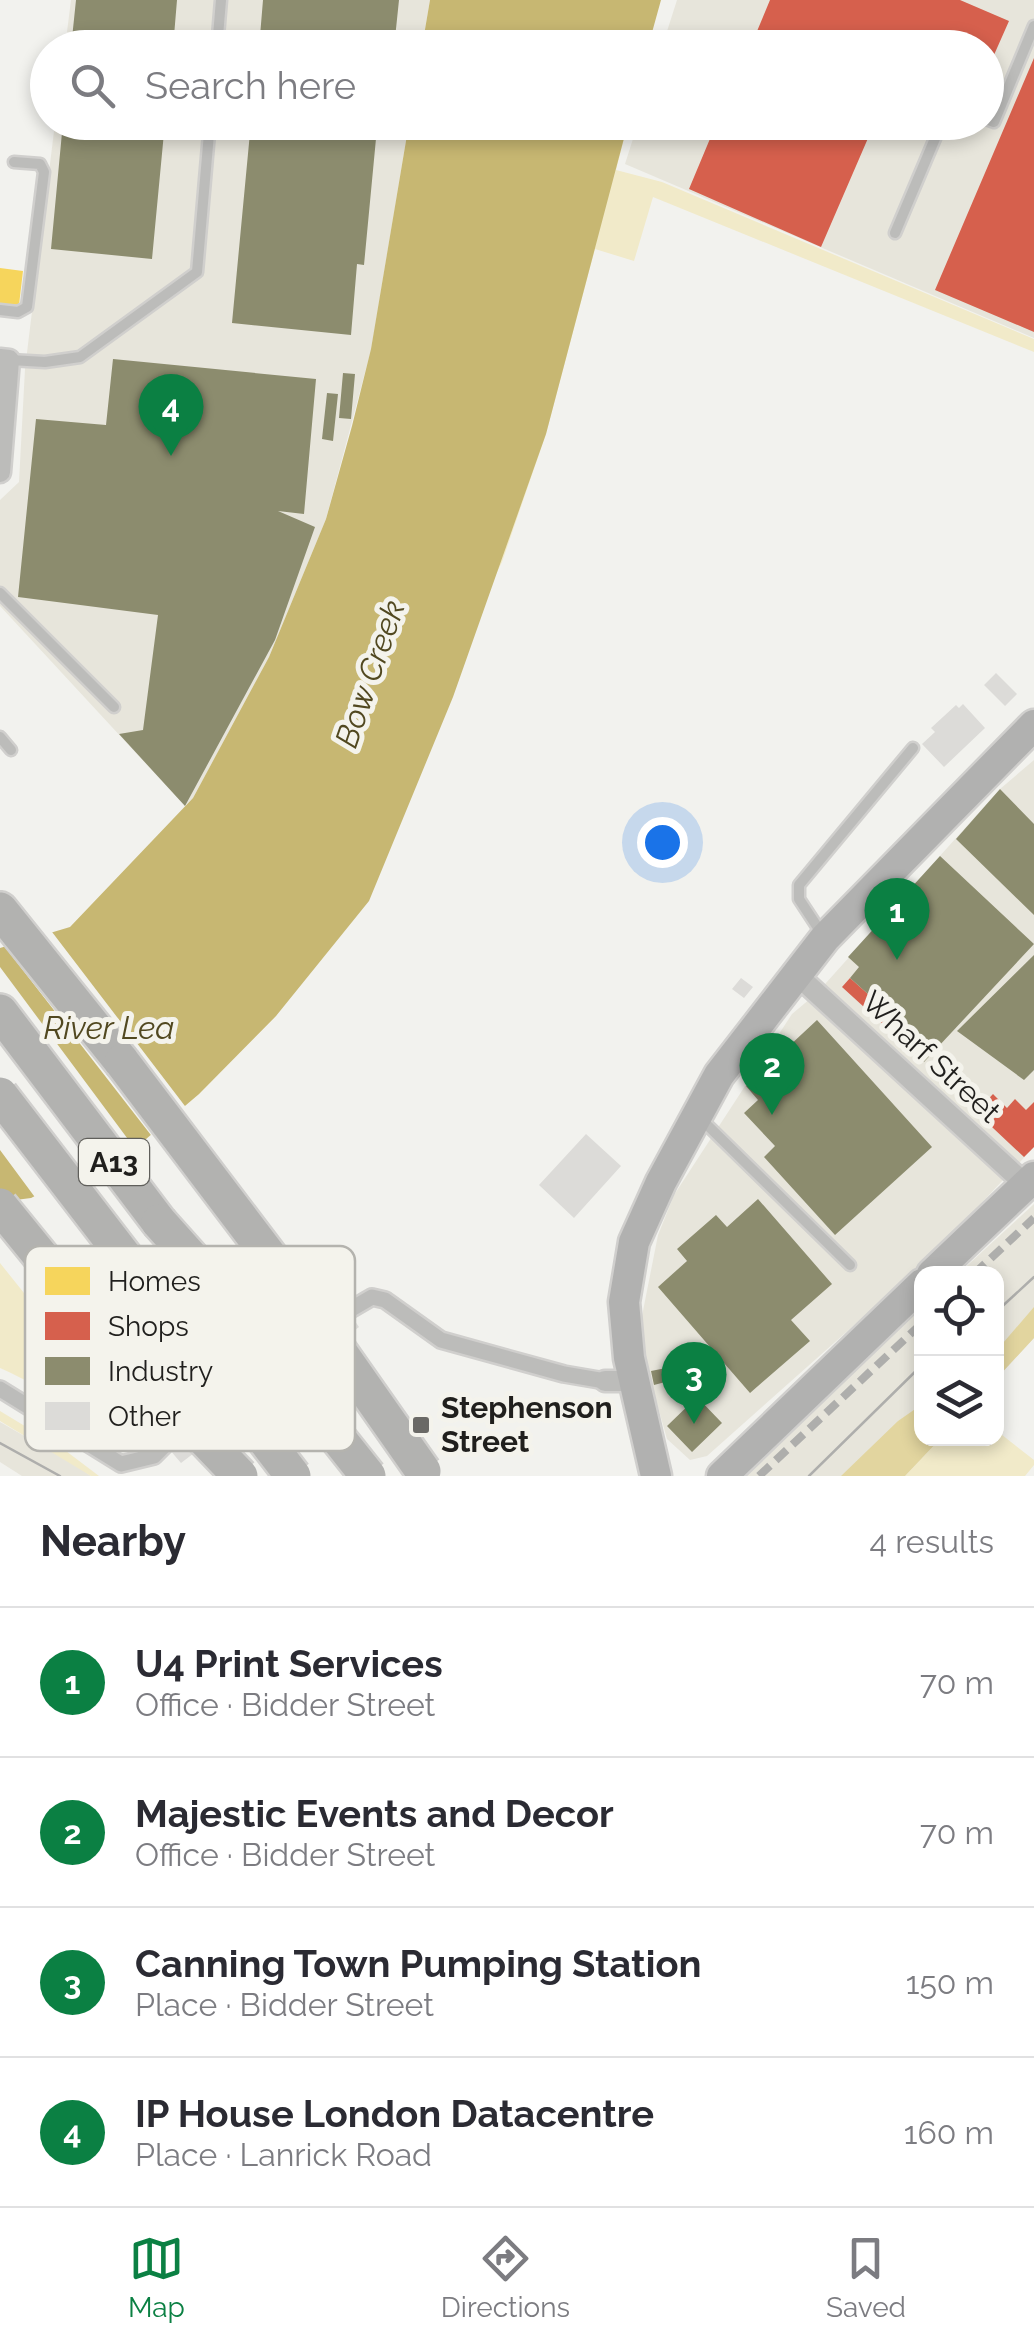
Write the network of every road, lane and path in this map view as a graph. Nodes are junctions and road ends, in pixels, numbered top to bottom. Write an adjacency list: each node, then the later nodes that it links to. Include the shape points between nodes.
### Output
1 (222, 0): 3 (lane)
2 (1034, 26): 4 (lane)
3 (219, 30)
4 (1004, 98)
5 (208, 140): 10 (lane, via 197,272 80,358)
6 (934, 140): 8 (lane)
7 (14, 162): 9 (lane, via 40,164 44,172 27,308)
8 (895, 232)
9 (0, 310)
10 (4, 360): 11 (street)
11 (0, 472)
12 (0, 593): 13 (lane)
13 (114, 706)
14 (1034, 726): 19 (main road)
15 (0, 737): 17 (lane)
16 (912, 748): 19 (lane, via 799,886 799,900)
17 (11, 750)
18 (0, 910): 31 (highway, A13, bridge)
19 (825, 938): 20 (main road)
20 (796, 974): 23 (main road); 24 (street, Wharf Street)
21 (0, 1012): 26 (highway, A13)
22 (0, 1095): 28 (highway, A13, bridge)
23 (696, 1114): 32 (lane); 37 (main road, via 634,1242)
24 (1030, 1181): 33 (main road)
25 (0, 1206): 27 (highway, bridge)
26 (159, 1222): 29 (highway, A13, bridge); 30 (highway, A13, bridge)
27 (31, 1246)
28 (117, 1246)
29 (173, 1246)
30 (181, 1246)
31 (261, 1246)
32 (850, 1265)
33 (940, 1266)
34 (914, 1292): 54 (main road)
35 (355, 1306): 37 (street, via 372,1297 385,1300 441,1340 564,1374)
36 (355, 1374): 52 (highway, A13, bridge)
37 (620, 1381): 53 (main road)
38 (0, 1389): 39 (street)
39 (25, 1404)
40 (100, 1451): 41 (street, via 121,1464)
41 (159, 1451)
42 (216, 1451): 47 (highway, bridge)
43 (275, 1451): 48 (highway, A13, bridge)
44 (281, 1451): 49 (highway, A13, bridge)
45 (318, 1451): 50 (highway, A13, bridge)
46 (348, 1451): 51 (highway, A13, bridge)
47 (240, 1476)
48 (293, 1476)
49 (307, 1476)
50 (337, 1476)
51 (368, 1476)
52 (427, 1476)
53 (656, 1476)
54 (722, 1476)

